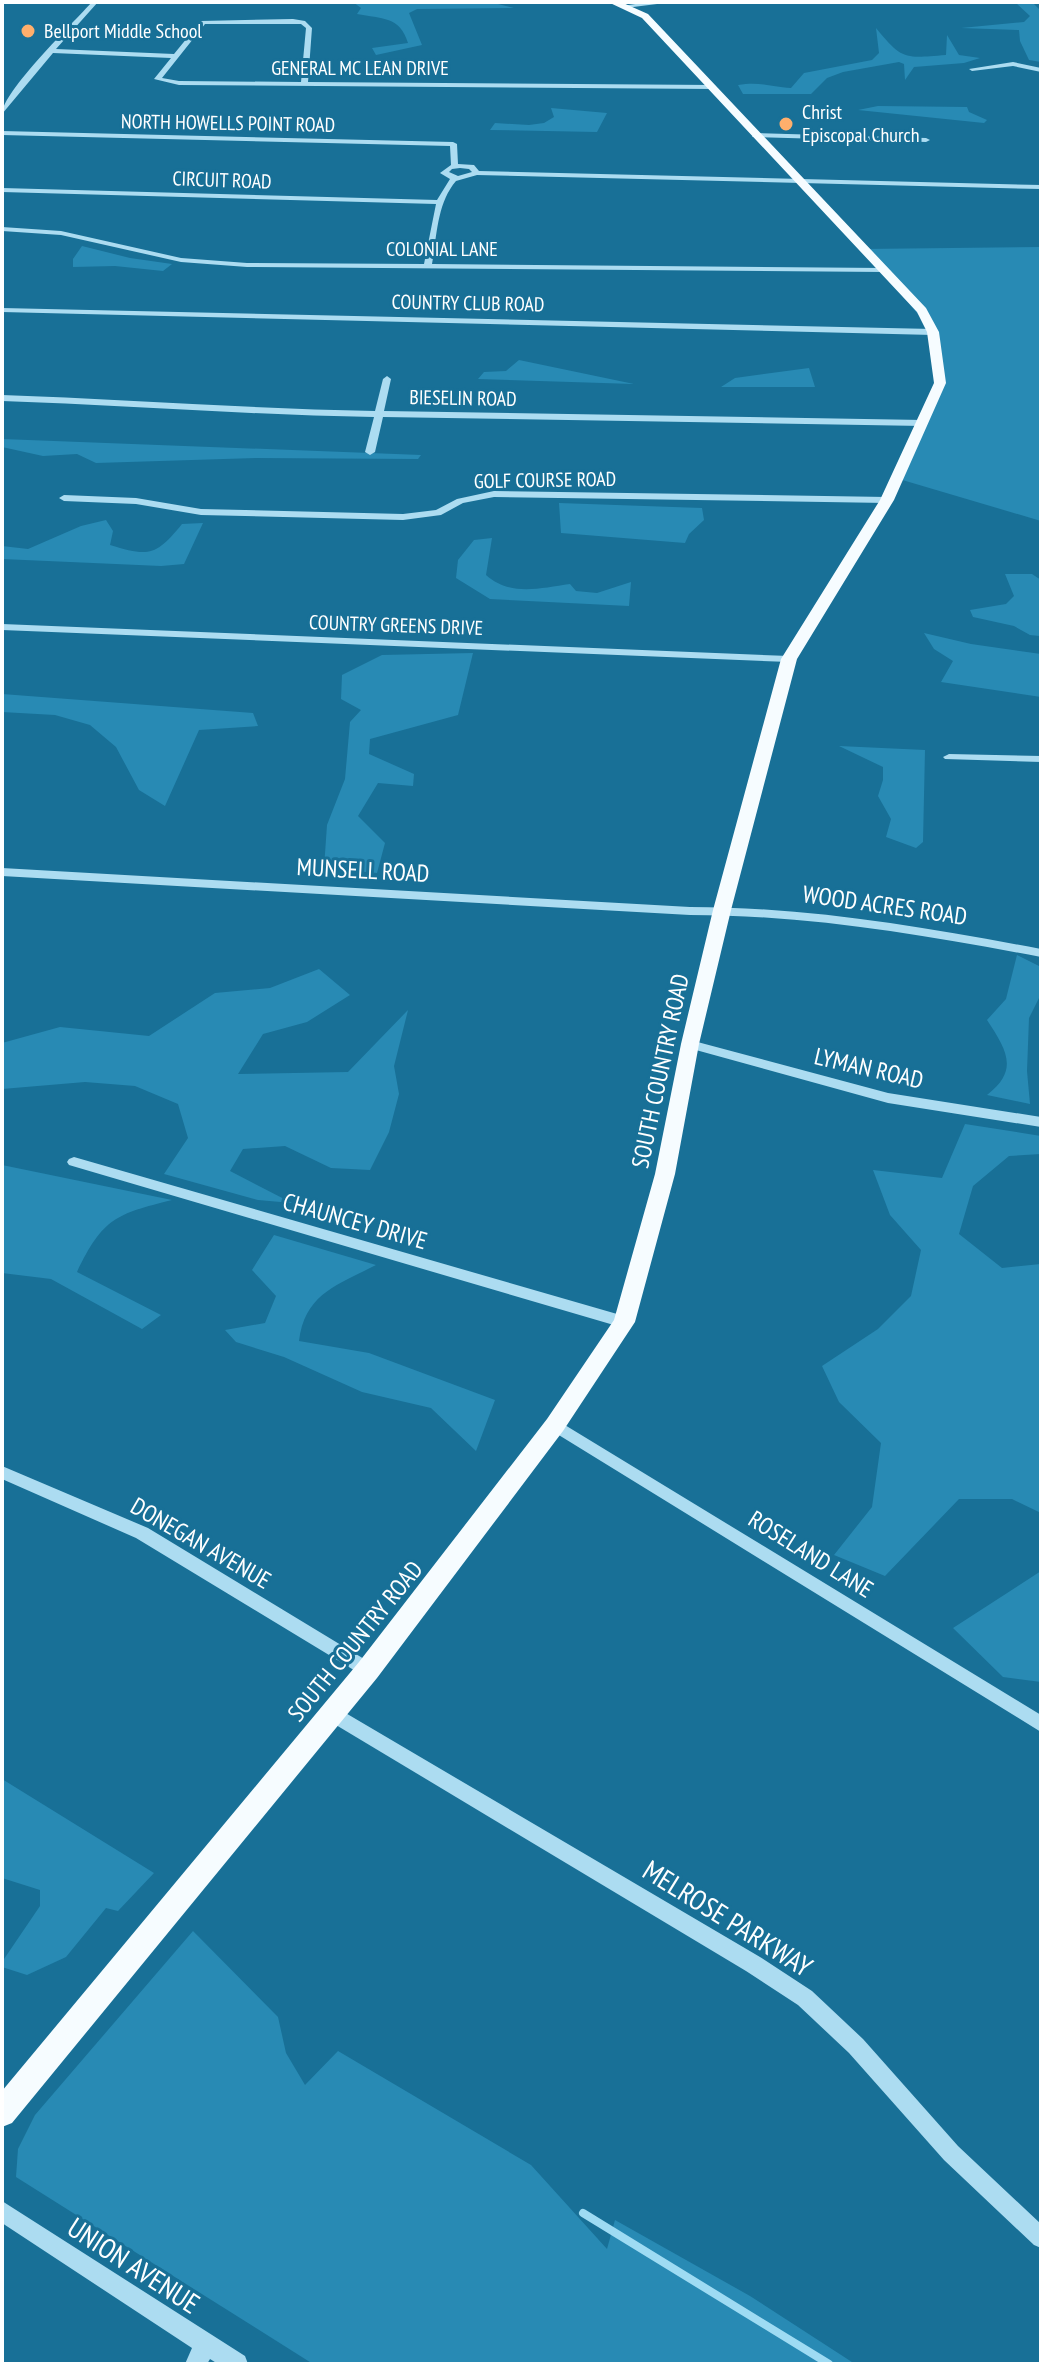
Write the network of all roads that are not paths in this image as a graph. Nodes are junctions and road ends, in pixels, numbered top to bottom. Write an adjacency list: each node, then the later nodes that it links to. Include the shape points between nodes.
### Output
1 (95, 2): 5 (street)
2 (613, 2): 4 (main road, SOUTH COUNTRY ROAD)
3 (670, 2): 4 (street)
4 (625, 6): 10 (main road, SOUTH COUNTRY ROAD, via 645,16)
5 (52, 51): 6 (street); 12 (street)
6 (174, 56): 9 (street, GENERAL MC LEAN DRIVE, via 157,79); 9 (street, via 203,22 303,22 309,28)
7 (972, 69): 8 (street, via 1013,64)
8 (1041, 70)
9 (304, 84): 10 (street, GENERAL MC LEAN DRIVE)
10 (713, 87): 15 (main road, SOUTH COUNTRY ROAD)
11 (7, 90): 12 (street)
12 (17, 90): 13 (street)
13 (2, 112)
14 (2, 133): 17 (street, NORTH HOWELLS POINT ROAD, via 453,144)
15 (755, 135): 16 (street); 20 (main road, SOUTH COUNTRY ROAD)
16 (926, 140)
17 (455, 166): 18 (street); 19 (street, via 444,173)
18 (477, 173): 19 (street); 20 (street)
19 (455, 178): 23 (street)
20 (798, 179): 21 (street); 26 (main road, SOUTH COUNTRY ROAD)
21 (1041, 187)
22 (2, 190): 23 (street, CIRCUIT ROAD)
23 (441, 202): 25 (street)
24 (2, 229): 25 (street, COLONIAL LANE, via 61,233 203,262)
25 (427, 267): 26 (street, COLONIAL LANE)
26 (884, 270): 28 (main road, SOUTH COUNTRY ROAD, via 922,311)
27 (2, 310): 28 (street, COUNTRY CLUB ROAD)
28 (933, 332): 32 (main road, SOUTH COUNTRY ROAD, via 940,383)
29 (387, 379): 31 (street)
30 (2, 398): 31 (street, BIESELIN ROAD)
31 (378, 415): 32 (street, BIESELIN ROAD); 33 (street)
32 (923, 423): 35 (main road, SOUTH COUNTRY ROAD)
33 (370, 452)
34 (64, 498): 35 (street, GOLF COURSE ROAD, via 136,501 201,512 403,517 438,513 460,501 494,494)
35 (887, 500): 37 (main road, SOUTH COUNTRY ROAD)
36 (2, 627): 37 (street, COUNTRY GREENS DRIVE)
37 (789, 659): 41 (main road, SOUTH COUNTRY ROAD)
38 (949, 757): 39 (street)
39 (1041, 759)
40 (2, 872): 41 (street, MUNSELL ROAD)
41 (722, 910): 42 (street, WOOD ACRES ROAD, via 919,929); 43 (main road, SOUTH COUNTRY ROAD)
42 (1041, 953)
43 (690, 1044): 44 (street, LYMAN ROAD, via 888,1098); 46 (main road, SOUTH COUNTRY ROAD, via 665,1174)
44 (1041, 1122)
45 (74, 1162): 46 (street, CHAUNCEY DRIVE)
46 (624, 1322): 47 (main road, SOUTH COUNTRY ROAD)
47 (555, 1425): 49 (main road, SOUTH COUNTRY ROAD); 51 (street, ROSELAND LANE)
48 (2, 1472): 49 (street, DONEGAN AVENUE, via 142,1533)
49 (368, 1670): 50 (main road, SOUTH COUNTRY ROAD)
50 (332, 1713): 52 (main road, SOUTH COUNTRY ROAD); 54 (street, MELROSE PARKWAY, via 805,1998 856,2046 951,2153)
51 (1041, 1724)
52 (2, 2113)
53 (2, 2211): 55 (street, UNION AVENUE)
54 (1041, 2238)
55 (200, 2354): 56 (street, UNION AVENUE)
56 (237, 2364)

